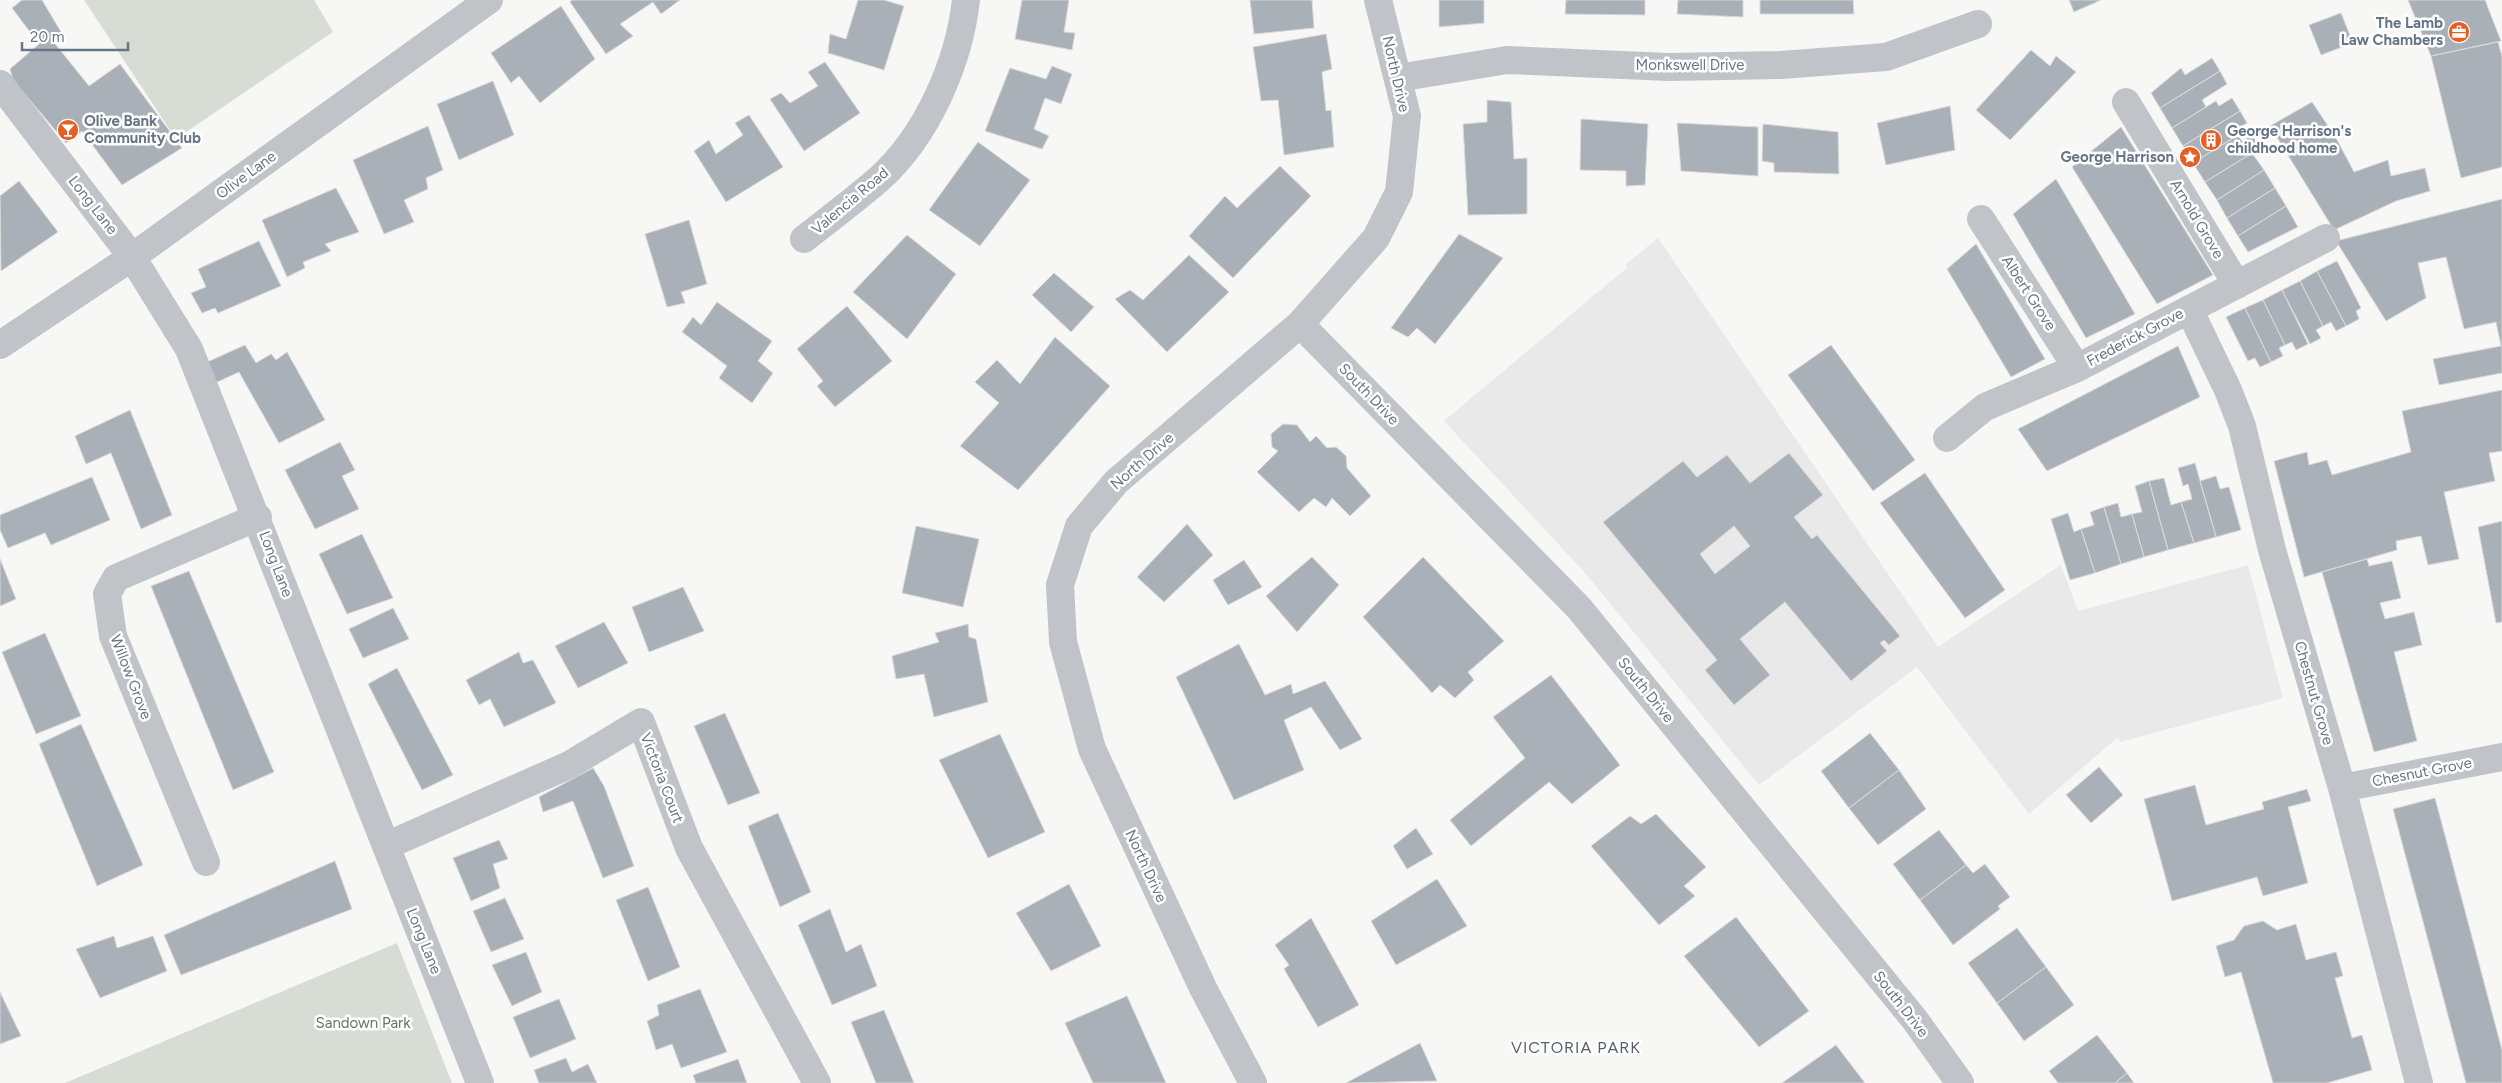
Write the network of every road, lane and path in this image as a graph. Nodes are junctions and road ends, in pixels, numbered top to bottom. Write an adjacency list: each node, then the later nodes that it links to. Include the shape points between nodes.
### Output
1 (489, 0): 11 (street, Olive Lane)
2 (966, 0): 10 (street, Valencia Road, via 954,58 938,98 918,132 880,178)
3 (1378, 0): 5 (street, North Drive)
4 (1978, 24): 5 (street, Monkswell Drive, via 1886,57 1781,65 1669,67 1507,60)
5 (1398, 78): 14 (street, North Drive, via 1407,116 1399,192 1376,238)
6 (0, 84): 11 (street, Long Lane)
7 (2126, 102): 12 (street, Arnold Grove)
8 (1981, 219): 16 (street, Albert Grove)
9 (2326, 238): 12 (street, Frederick Grove)
10 (804, 239)
11 (132, 256): 15 (street, Olive Lane); 18 (street, Long Lane, via 189,348)
12 (2237, 285): 13 (street, Frederick Grove)
13 (2190, 309): 16 (street, Frederick Grove); 20 (street, Chestnut Grove, via 2242,426 2272,550)
14 (1300, 324): 25 (street, North Drive, via 1116,482 1079,526 1060,585 1063,642 1092,749 1203,988); 26 (street, South Drive, via 1579,608 1906,1009)
15 (0, 345)
16 (2077, 368): 17 (street, Frederick Grove, via 1986,407)
17 (1948, 438)
18 (258, 517): 21 (street, Long Lane); 22 (street, Willow Grove, via 116,578 107,594 113,636)
19 (2502, 757): 20 (street, Chesnut Grove)
20 (2342, 788): 27 (street, Chestnut Grove)
21 (386, 846): 23 (street, Long Lane); 24 (street, Victoria Court, via 568,765 641,722 689,848)
22 (206, 862)
23 (480, 1083)
24 (817, 1083)
25 (1253, 1083)
26 (1960, 1083)
27 (2419, 1083)

